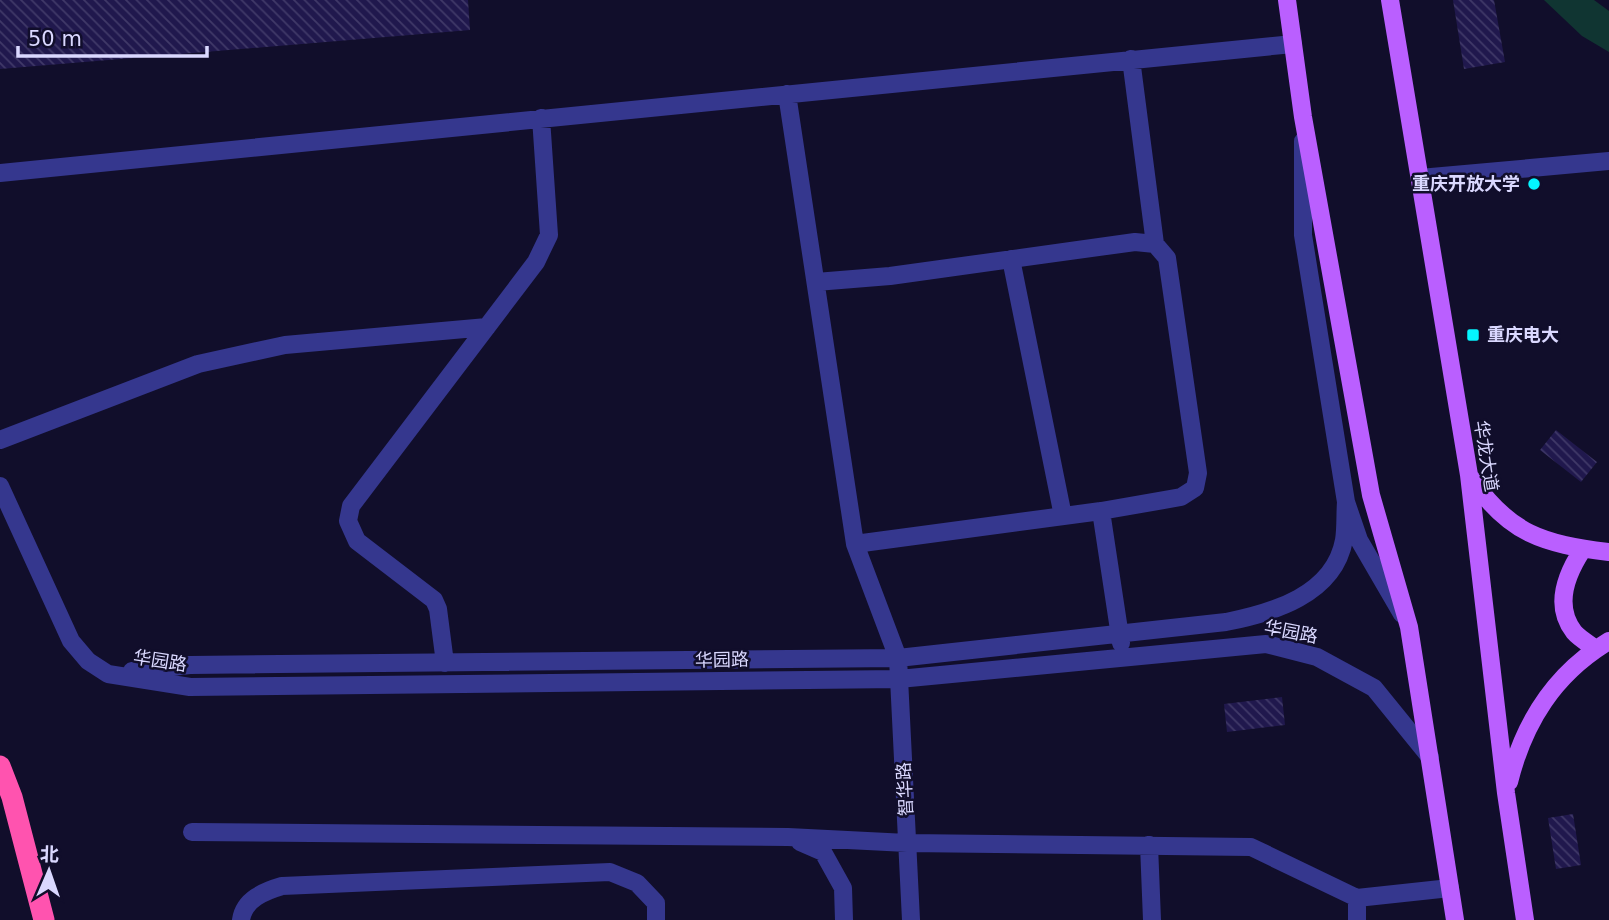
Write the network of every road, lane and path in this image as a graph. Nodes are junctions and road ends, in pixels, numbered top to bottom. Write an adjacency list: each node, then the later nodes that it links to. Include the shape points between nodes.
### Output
1 (1287, 0): 3 (main road)
2 (1390, 0): 10 (main road, 华龙大道)
3 (1293, 44): 4 (street); 6 (main road)
4 (1131, 59): 5 (street); 11 (street)
5 (787, 94): 7 (street); 13 (street, 智华路)
6 (1303, 117): 18 (street, via 1303,235); 24 (main road, via 1371,495)
7 (541, 118): 9 (street); 14 (street, via 549,235 536,262)
8 (1609, 161): 10 (street)
9 (0, 173)
10 (1420, 178): 16 (main road, 华龙大道)
11 (1155, 244): 12 (street, via 1135,242); 19 (street, via 1167,258 1198,473 1195,488 1181,497)
12 (1011, 259): 13 (street); 20 (street)
13 (816, 282): 21 (street, 智华路)
14 (488, 327): 15 (street, via 285,345 198,364); 29 (street, via 351,506 348,521 357,541 433,600)
15 (0, 440)
16 (1469, 475): 22 (main road, via 1489,505 1513,526); 34 (main road, 华龙大道)
17 (0, 486): 30 (street, via 71,641 88,661)
18 (1346, 502): 24 (street, via 1359,540); 25 (street, 华园路, via 1344,541 1335,565 1309,592 1292,602 1238,619)
19 (1101, 511): 20 (street); 25 (street)
20 (1063, 516): 21 (street)
21 (855, 544): 28 (street, 智华路)
22 (1583, 549): 23 (main road); 26 (main road, via 1563,589 1564,610 1573,632)
23 (1609, 552)
24 (1409, 627): 32 (main road)
25 (1120, 634): 27 (street); 28 (street, 华园路)
26 (1602, 645): 34 (main road, via 1562,677 1537,708 1518,744)
27 (1123, 657): 31 (street, 华园路); 32 (street, 华园路, via 1266,645 1317,657 1374,688)
28 (898, 658): 29 (street, 华园路); 31 (street, 智华路)
29 (445, 663): 30 (street, 华园路, via 190,665)
30 (108, 674): 31 (street, 华园路, via 190,687)
31 (899, 679): 37 (street, 智华路)
32 (1430, 757): 39 (main road)
33 (0, 766): 41 (highway)
34 (1506, 793): 49 (main road, 华龙大道)
35 (192, 832): 36 (street)
36 (788, 837): 37 (street); 44 (street, via 822,852 843,888)
37 (907, 842): 38 (street); 45 (street, 智华路)
38 (1149, 845): 40 (street, via 1251,847); 46 (street)
39 (1450, 888): 40 (street); 48 (main road)
40 (1357, 898): 47 (street)
41 (44, 920)
42 (241, 920): 43 (street, via 259,893 282,886 611,872 636,883 656,902)
43 (656, 920)
44 (844, 920)
45 (911, 920)
46 (1152, 920)
47 (1356, 920)
48 (1455, 920)
49 (1525, 920)

